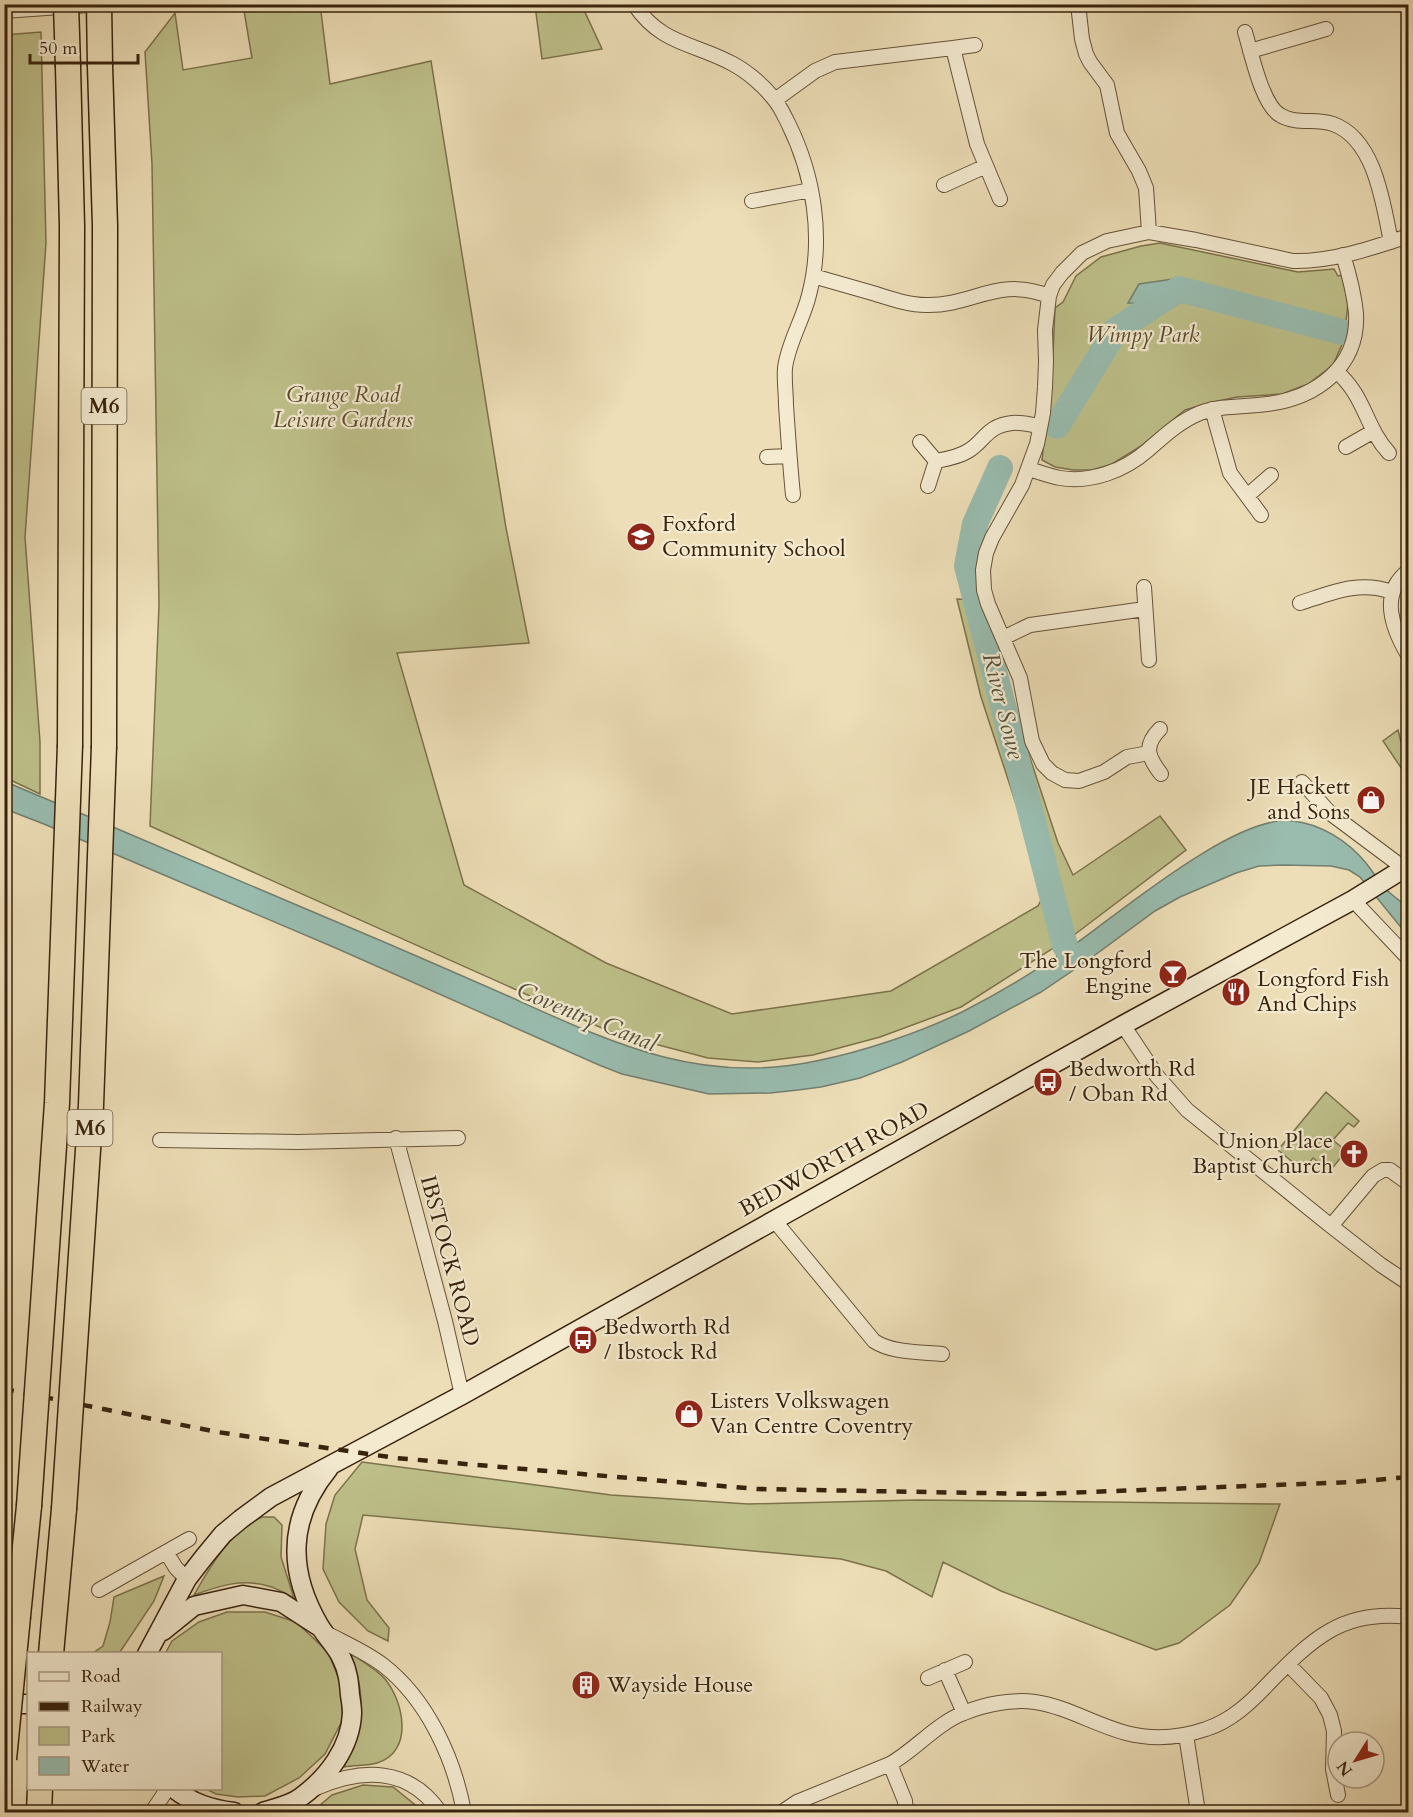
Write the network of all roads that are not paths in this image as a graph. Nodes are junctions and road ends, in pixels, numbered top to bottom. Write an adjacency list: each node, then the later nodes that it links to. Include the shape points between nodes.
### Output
1 (66, 4): 83 (highway, M6, bridge, via 72,226 70,744 57,1103 29,1506)
2 (100, 4): 5 (street); 72 (highway, M6, bridge, via 105,226 104,746 91,1105)
3 (634, 4): 11 (street, via 662,34 733,64)
4 (1078, 4): 17 (street, via 1086,54 1107,85 1117,133 1146,188)
5 (4, 11)
6 (1326, 29): 10 (street)
7 (1245, 32): 10 (street)
8 (975, 45): 9 (street)
9 (953, 48): 11 (street, via 835,62 815,71); 12 (street, via 976,144)
10 (1250, 51): 19 (street, via 1266,99 1278,115 1296,122 1313,121 1348,130 1363,146)
11 (775, 100): 14 (street, via 804,160)
12 (986, 166): 13 (street); 15 (street)
13 (944, 185)
14 (811, 190): 16 (street); 21 (street, via 816,246)
15 (1000, 199)
16 (752, 201)
17 (1149, 232): 20 (street, via 1293,261); 22 (street, via 1107,241 1082,253 1062,273)
18 (1408, 236): 19 (street)
19 (1391, 242): 20 (street)
20 (1343, 255): 23 (street, via 1353,292 1355,331 1347,356)
21 (813, 276): 22 (street, via 924,306 957,302 1001,289 1029,289); 30 (street, via 785,371)
22 (1048, 296): 25 (street)
23 (1336, 371): 24 (street, via 1305,395 1289,400); 26 (street, via 1355,392)
24 (1212, 409): 33 (street, via 1183,422 1133,462 1106,474 1072,479); 37 (street, via 1230,473)
25 (1040, 426): 32 (street, via 998,426 969,451); 33 (street)
26 (1374, 431): 28 (street); 29 (street)
27 (920, 442): 32 (street)
28 (1346, 447)
29 (1389, 453)
30 (789, 456): 31 (street); 36 (street)
31 (767, 458)
32 (936, 460): 35 (street)
33 (1029, 469): 44 (street, via 992,538 983,570 988,604)
34 (1271, 475): 37 (street)
35 (928, 486)
36 (793, 495)
37 (1247, 496): 38 (street)
38 (1261, 515)
39 (1408, 571): 41 (street)
40 (1144, 587): 43 (street)
41 (1392, 592): 42 (street, via 1359,586); 45 (street, via 1393,624)
42 (1300, 603)
43 (1145, 609): 44 (street, via 1030,625); 46 (street)
44 (1003, 638): 48 (street, via 1020,678 1032,741 1042,764 1052,773 1065,780 1079,781 1104,772 1127,757)
45 (1408, 655)
46 (1149, 660)
47 (1160, 729): 48 (street, via 1150,742)
48 (1149, 753): 49 (street)
49 (1161, 774)
50 (1302, 782): 51 (street, via 1330,813)
51 (1403, 870): 52 (main road, BEDWORTH ROAD)
52 (1357, 898): 53 (street); 54 (main road, BEDWORTH ROAD)
53 (1408, 957)
54 (1123, 1025): 59 (main road, BEDWORTH ROAD); 60 (street, via 1157,1076 1187,1110)
55 (396, 1138): 56 (street); 57 (street, via 298,1142); 63 (street, IBSTOCK ROAD)
56 (458, 1138)
57 (160, 1140)
58 (1408, 1183): 60 (street, via 1390,1170 1379,1171)
59 (774, 1220): 62 (street, via 874,1341 895,1349); 63 (main road, BEDWORTH ROAD)
60 (1331, 1226): 61 (street)
61 (1408, 1283)
62 (942, 1354)
63 (462, 1395): 64 (main road, BEDWORTH ROAD)
64 (330, 1466): 67 (main road, BEDWORTH ROAD, via 256,1506 223,1534); 70 (main road, via 305,1508 298,1530 296,1559 305,1599)
65 (189, 1539): 66 (street)
66 (166, 1552): 67 (street); 68 (street)
67 (187, 1579): 71 (main road, BEDWORTH ROAD)
68 (99, 1590)
69 (1408, 1617): 75 (street, via 1353,1620 1317,1638)
70 (322, 1629): 71 (main road, via 281,1602 243,1595 194,1606); 89 (main road, via 342,1658 352,1715 345,1743 334,1764); 95 (street, via 384,1666 410,1691 445,1746)
71 (156, 1636): 73 (main road, BEDWORTH ROAD)
72 (51, 1652)
73 (148, 1652)
74 (965, 1662): 76 (street)
75 (1288, 1664): 81 (street, via 1321,1698); 82 (street, via 1227,1720)
76 (945, 1671): 77 (street); 80 (street)
77 (928, 1678)
78 (4, 1704): 79 (main road)
79 (27, 1704)
80 (964, 1713): 82 (street, via 1015,1701 1036,1702 1066,1709 1124,1733 1155,1738); 84 (street)
81 (1333, 1730)
82 (1186, 1735): 98 (street)
83 (4, 1759)
84 (890, 1764): 96 (street, via 797,1802); 97 (street)
85 (167, 1790): 91 (street)
86 (176, 1790): 90 (main road)
87 (1338, 1790): 88 (street)
88 (1338, 1795)
89 (300, 1801): 93 (main road); 94 (street, via 346,1777 380,1774 420,1791)
90 (207, 1810): 92 (main road)
91 (152, 1812)
92 (234, 1812)
93 (263, 1812)
94 (440, 1812)
95 (464, 1812)
96 (782, 1812)
97 (906, 1812)
98 (1198, 1812)

